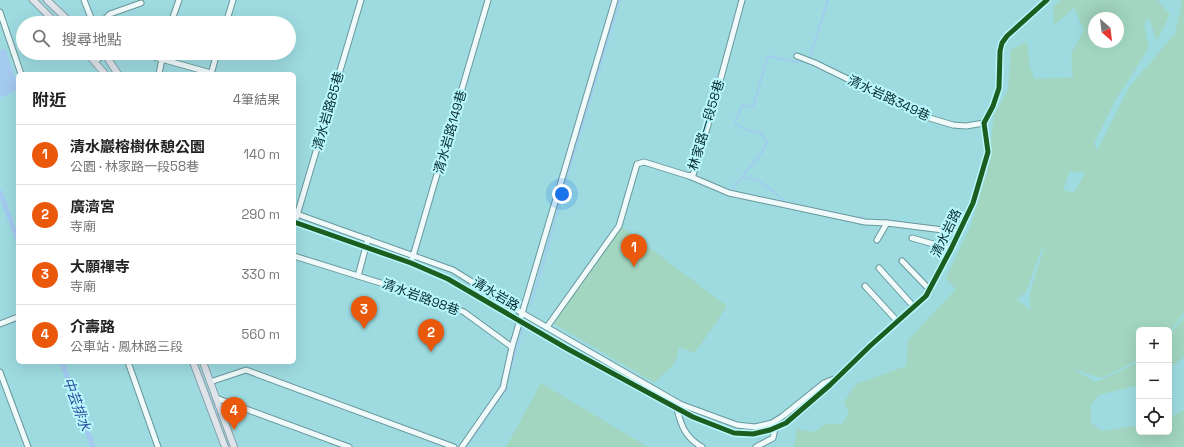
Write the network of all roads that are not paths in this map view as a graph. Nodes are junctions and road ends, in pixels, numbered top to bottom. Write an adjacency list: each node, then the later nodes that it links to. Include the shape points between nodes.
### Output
1 (33, 0): 13 (main road)
2 (47, 0): 14 (main road)
3 (84, 0): 15 (street)
4 (179, 0): 17 (street)
5 (233, 0): 18 (street)
6 (361, 0): 35 (street, 清水岩路85巷)
7 (488, 0): 44 (street, 清水岩路149巷)
8 (614, 0): 53 (street)
9 (742, 0): 34 (street, 林家路一段58巷, via 693,175)
10 (1047, 0): 33 (street, via 1002,43 998,65 999,88)
11 (141, 2): 16 (street)
12 (0, 12): 20 (street)
13 (49, 16)
14 (64, 16)
15 (90, 16)
16 (108, 16)
17 (173, 16)
18 (228, 16)
19 (797, 56): 33 (street, 清水岩路349巷, via 923,116 953,125)
20 (16, 59)
21 (16, 60): 27 (street)
22 (109, 60): 29 (main road)
23 (162, 60): 30 (street)
24 (166, 60): 31 (street)
25 (215, 60): 32 (street)
26 (95, 61): 28 (main road)
27 (20, 72)
28 (103, 72)
29 (117, 72)
30 (159, 72)
31 (208, 72)
32 (211, 72)
33 (984, 123): 38 (street, 清水岩路, via 988,152 973,203)
34 (689, 176): 37 (street, via 729,193 865,222); 58 (street, 林家路一段58巷, via 644,162 637,164 619,226)
35 (296, 214): 40 (street, 清水岩路)
36 (296, 222): 42 (street, 清水岩路)
37 (887, 223): 38 (street); 41 (street)
38 (959, 232): 43 (street, 清水岩路)
39 (912, 238): 43 (street)
40 (368, 239): 42 (street); 44 (street, 清水岩路)
41 (877, 240)
42 (366, 247): 47 (street, 清水岩路); 49 (street)
43 (952, 249): 51 (street, 清水岩路)
44 (414, 255): 47 (street, 清水岩路149巷); 53 (street, 清水岩路, via 453,270)
45 (296, 257): 49 (street, 清水岩路98巷)
46 (902, 261): 51 (street)
47 (411, 263): 55 (street, 清水岩路, via 448,279)
48 (879, 268): 52 (street)
49 (358, 276): 59 (street, 清水岩路98巷, via 464,312)
50 (865, 286): 56 (street)
51 (930, 290): 52 (street, 清水岩路)
52 (914, 307): 56 (street, 清水岩路)
53 (522, 313): 55 (street); 58 (street, 清水岩路)
54 (16, 318): 57 (street)
55 (520, 321): 59 (street); 68 (street, 清水岩路)
56 (898, 322): 64 (street, 清水岩路)
57 (0, 324)
58 (547, 327): 67 (street, 清水岩路)
59 (512, 347): 77 (street, via 503,388)
60 (129, 364): 72 (street)
61 (194, 364): 73 (main road)
62 (204, 364): 65 (main road)
63 (0, 372): 71 (street)
64 (837, 377): 69 (street, 清水岩路, via 824,383); 70 (street, 清水岩路, via 786,423)
65 (210, 382): 66 (main road); 76 (street, via 246,370)
66 (216, 398): 74 (main road); 75 (street)
67 (680, 404): 68 (street); 69 (street, 清水岩路, via 737,425 755,427)
68 (677, 409): 70 (street, 清水岩路, via 734,433 753,434); 78 (street, via 681,425)
69 (772, 423): 70 (street)
70 (775, 429): 79 (street, 清水岩路, via 773,438)
71 (28, 447)
72 (158, 447)
73 (225, 447)
74 (234, 447)
75 (348, 447)
76 (454, 447)
77 (462, 447)
78 (702, 447)
79 (756, 447)

